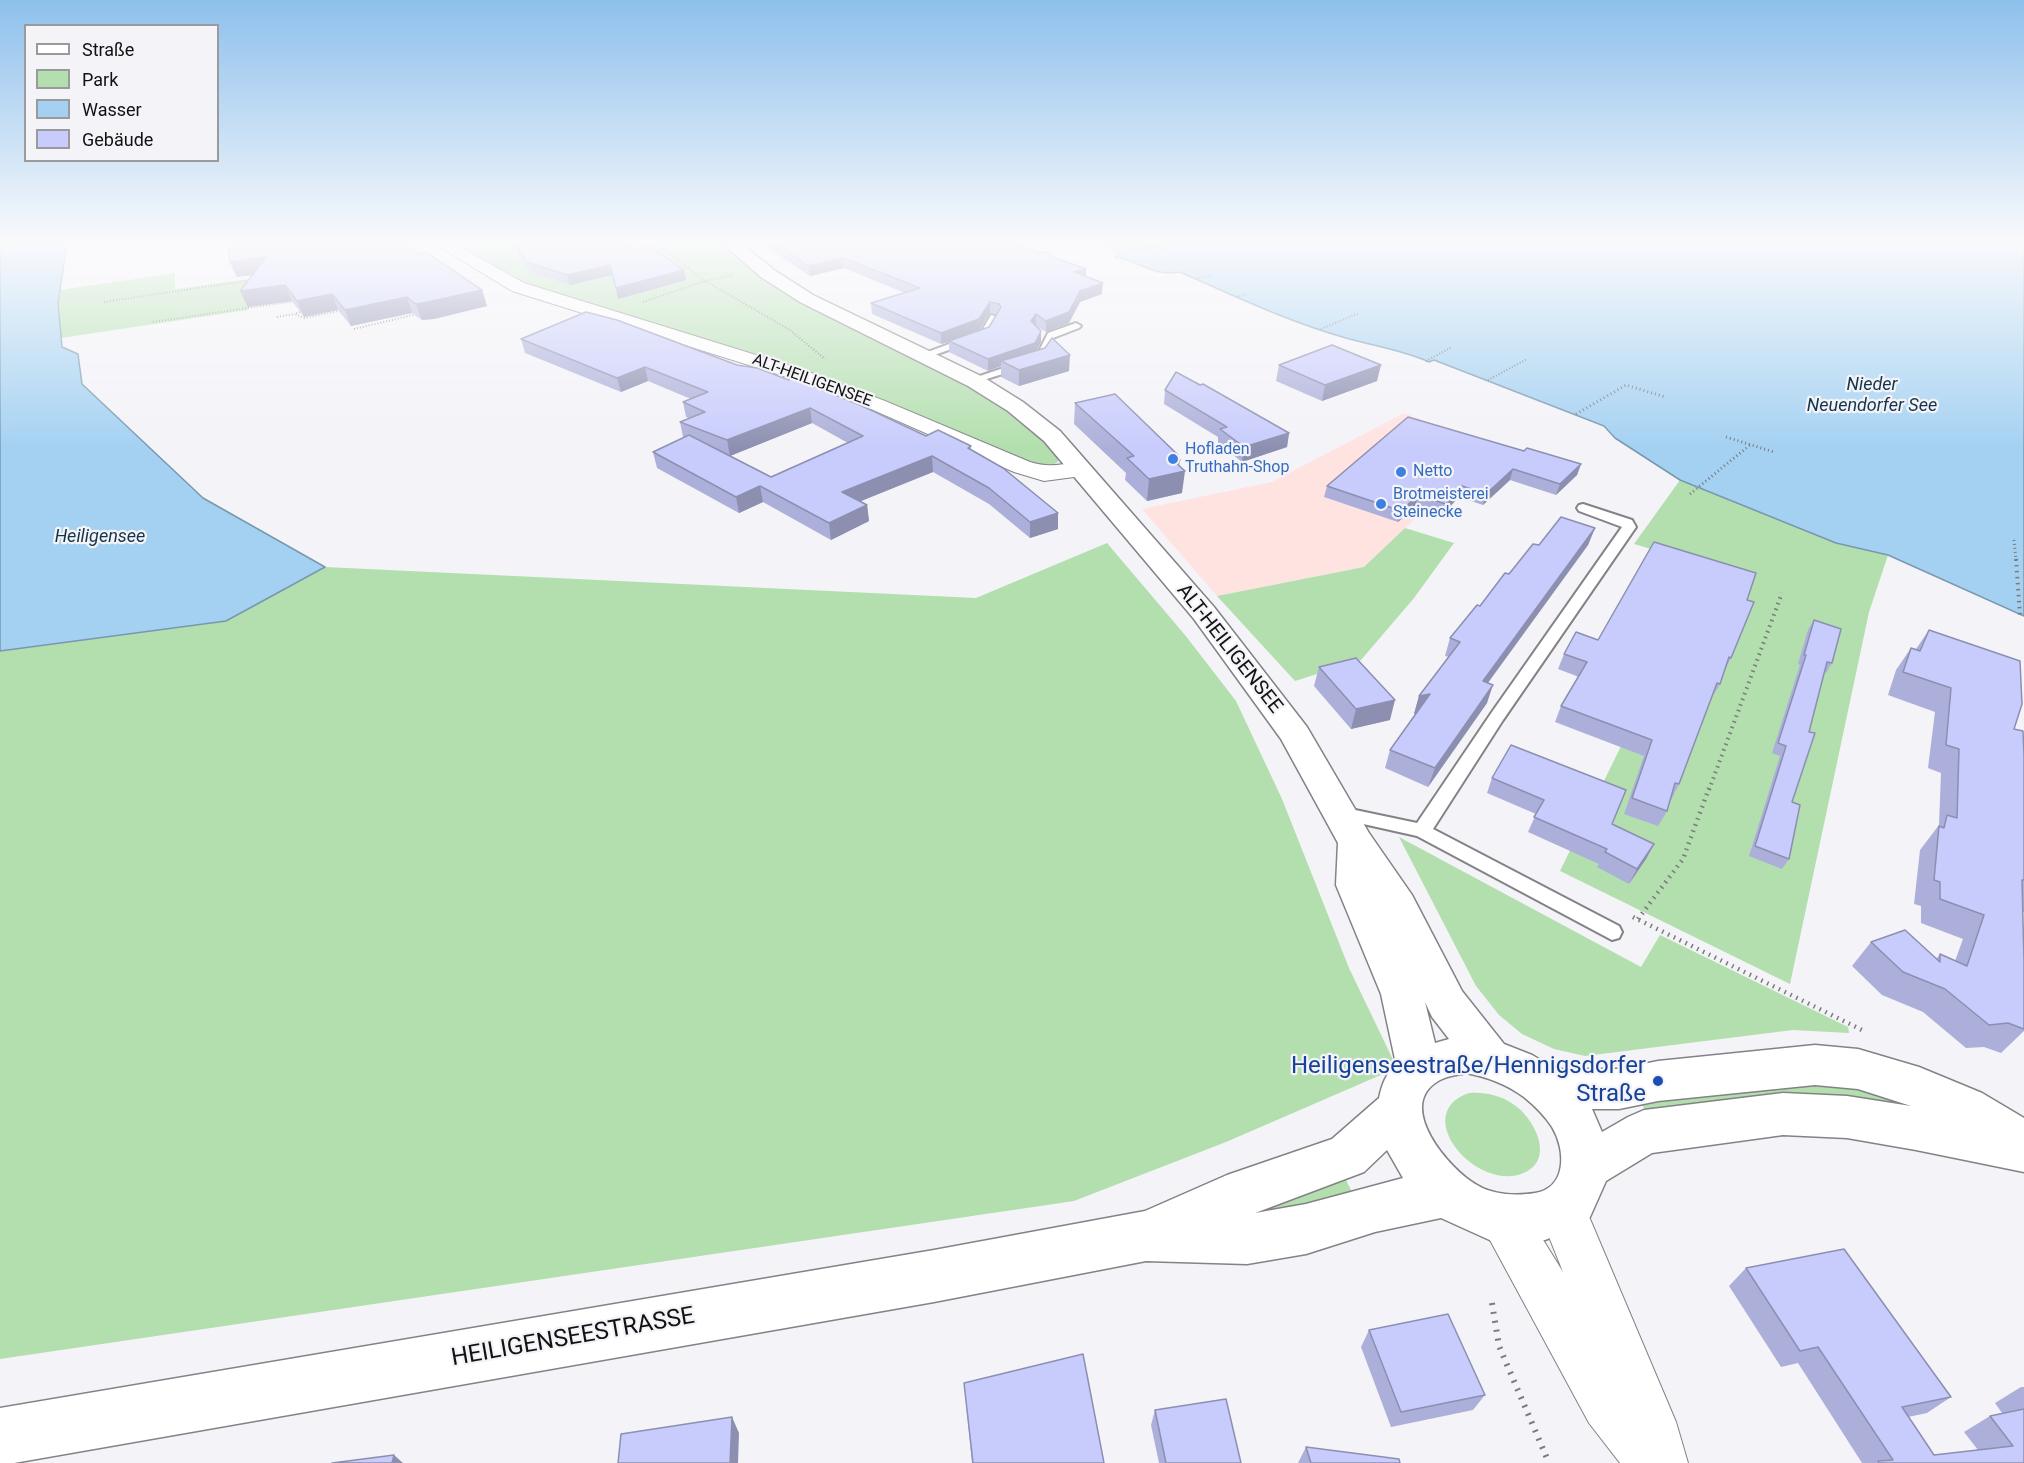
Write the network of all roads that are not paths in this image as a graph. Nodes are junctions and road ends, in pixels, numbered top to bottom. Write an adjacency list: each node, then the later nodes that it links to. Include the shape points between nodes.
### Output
1 (597, 312): 7 (street, ALT-HEILIGENSEE, via 841,390 1022,467 1044,474)
2 (834, 312): 5 (main road, ALT-HEILIGENSEE)
3 (994, 317): 5 (lane, via 985,334)
4 (1076, 326): 6 (lane, via 1051,335 1040,358)
5 (922, 356): 6 (main road, ALT-HEILIGENSEE)
6 (973, 380): 7 (main road, ALT-HEILIGENSEE, via 1031,417)
7 (1082, 470): 9 (main road, ALT-HEILIGENSEE, via 1204,613 1271,701)
8 (1583, 508): 10 (lane, via 1629,527 1471,752)
9 (1348, 828): 10 (lane); 12 (main road, ALT-HEILIGENSEE, via 1398,906 1447,1004); 13 (main road, via 1355,885 1402,994)
10 (1422, 831): 11 (lane)
11 (1612, 932)
12 (1490, 1058): 13 (main road, via 1446,1056); 14 (main road, via 1520,1070)
13 (1409, 1089): 18 (main road, via 1399,1119 1402,1131 1414,1159); 21 (main road, HEILIGENSEESTRASSE, via 1347,1156 1227,1200)
14 (1547, 1089): 15 (main road, via 1618,1089 1658,1081 1815,1065 1858,1069 1903,1081 1966,1108); 17 (main road, via 1560,1101 1578,1130)
15 (2024, 1144)
16 (2024, 1152): 17 (main road, via 1893,1124 1784,1114 1644,1132)
17 (1586, 1168): 19 (main road, via 1581,1189)
18 (1446, 1193): 20 (main road); 21 (main road, HEILIGENSEESTRASSE, via 1375,1208 1306,1229 1247,1239)
19 (1562, 1209): 20 (main road, via 1519,1221); 24 (street, via 1645,1411)
20 (1502, 1218): 23 (street, via 1608,1404)
21 (1146, 1236): 22 (main road, HEILIGENSEESTRASSE)
22 (0, 1437)
23 (1654, 1463)
24 (1661, 1463)

